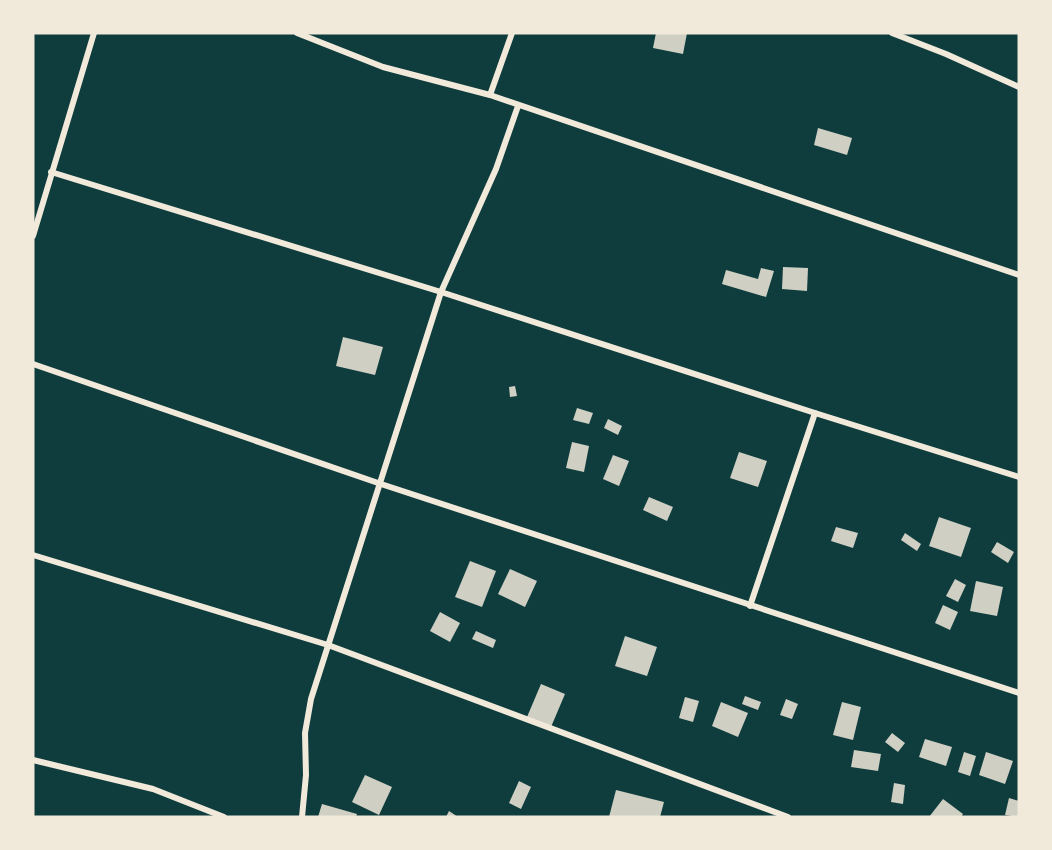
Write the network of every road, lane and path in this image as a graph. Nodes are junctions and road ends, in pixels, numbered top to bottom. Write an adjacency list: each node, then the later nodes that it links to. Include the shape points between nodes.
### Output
1 (94, 33): 8 (street)
2 (297, 33): 6 (street, via 383,67)
3 (512, 33): 6 (street)
4 (892, 33): 5 (street)
5 (1019, 87)
6 (490, 95): 7 (street)
7 (518, 106): 10 (street); 11 (street)
8 (51, 172): 9 (street); 11 (street)
9 (33, 236)
10 (1019, 275)
11 (441, 292): 13 (street); 15 (street)
12 (33, 364): 15 (street)
13 (815, 413): 14 (street); 17 (street)
14 (1019, 477)
15 (381, 484): 17 (street); 18 (street)
16 (33, 555): 18 (street)
17 (750, 606): 19 (street)
18 (328, 645): 22 (street, via 305,733); 23 (street)
19 (1019, 693)
20 (33, 760): 21 (street, via 153,789)
21 (224, 817)
22 (302, 817)
23 (788, 817)

